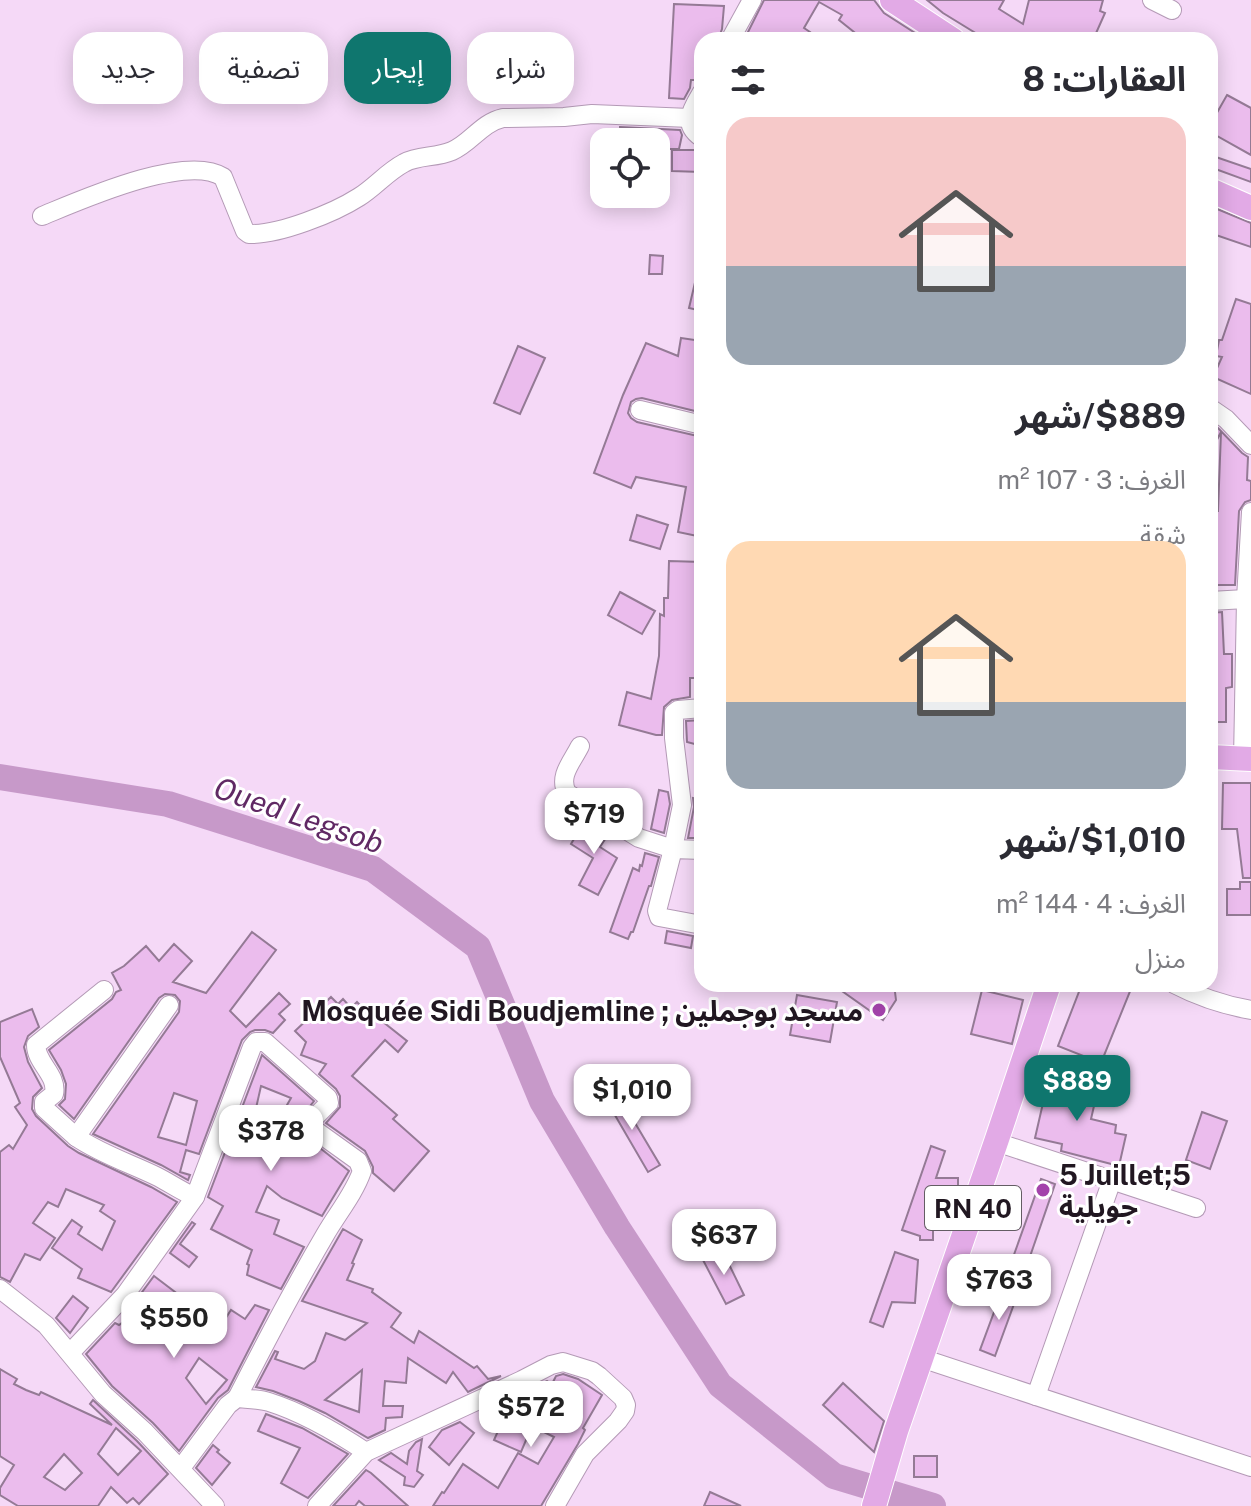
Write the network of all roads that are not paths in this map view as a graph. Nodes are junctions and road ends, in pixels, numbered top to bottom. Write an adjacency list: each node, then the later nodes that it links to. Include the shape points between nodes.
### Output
1 (752, 0): 5 (street)
2 (892, 0): 6 (main road)
3 (1152, 0): 4 (street)
4 (1172, 10)
5 (734, 32)
6 (941, 32)
7 (694, 106): 8 (street)
8 (690, 118): 9 (street); 12 (street, via 592,114 493,120 451,152 399,165 362,196 335,210 264,234 245,231 223,177 205,170 169,172)
9 (694, 132)
10 (1218, 194): 11 (main road)
11 (1251, 208)
12 (42, 216)
13 (640, 410): 15 (street)
14 (1218, 414): 16 (street)
15 (694, 423)
16 (1251, 445)
17 (1251, 512): 18 (street)
18 (1246, 599): 19 (street); 23 (street)
19 (1218, 601)
20 (694, 709): 24 (street, via 674,713 682,805)
21 (580, 746): 24 (street, via 563,778 567,793 639,838)
22 (1218, 757): 23 (main road)
23 (1247, 759)
24 (673, 849): 25 (street); 26 (street, via 657,915)
25 (694, 850)
26 (694, 924)
27 (104, 990): 32 (street, via 36,1045 55,1085 44,1108)
28 (1046, 992): 33 (main road, RN 40)
29 (1190, 992): 31 (street)
30 (169, 1005): 32 (street)
31 (1251, 1010)
32 (76, 1137): 35 (street)
33 (996, 1142): 34 (street); 39 (main road, RN 40)
34 (1112, 1180): 36 (street); 40 (street)
35 (195, 1197): 38 (street, via 125,1295); 41 (street, via 252,1047 265,1042 328,1098 328,1105 314,1118 313,1131 358,1161 362,1171)
36 (1196, 1208)
37 (0, 1289): 38 (street, via 46,1325)
38 (70, 1353): 44 (street, via 103,1394)
39 (921, 1358): 40 (street); 48 (main road, RN 40)
40 (1036, 1396): 43 (street)
41 (237, 1398): 42 (street, via 266,1401 306,1417); 44 (street)
42 (366, 1452): 46 (street); 47 (street, via 551,1365 571,1364 608,1382 626,1405 618,1421 585,1454)
43 (1251, 1467)
44 (181, 1468): 45 (street)
45 (215, 1506)
46 (317, 1506)
47 (555, 1506)
48 (874, 1506)

